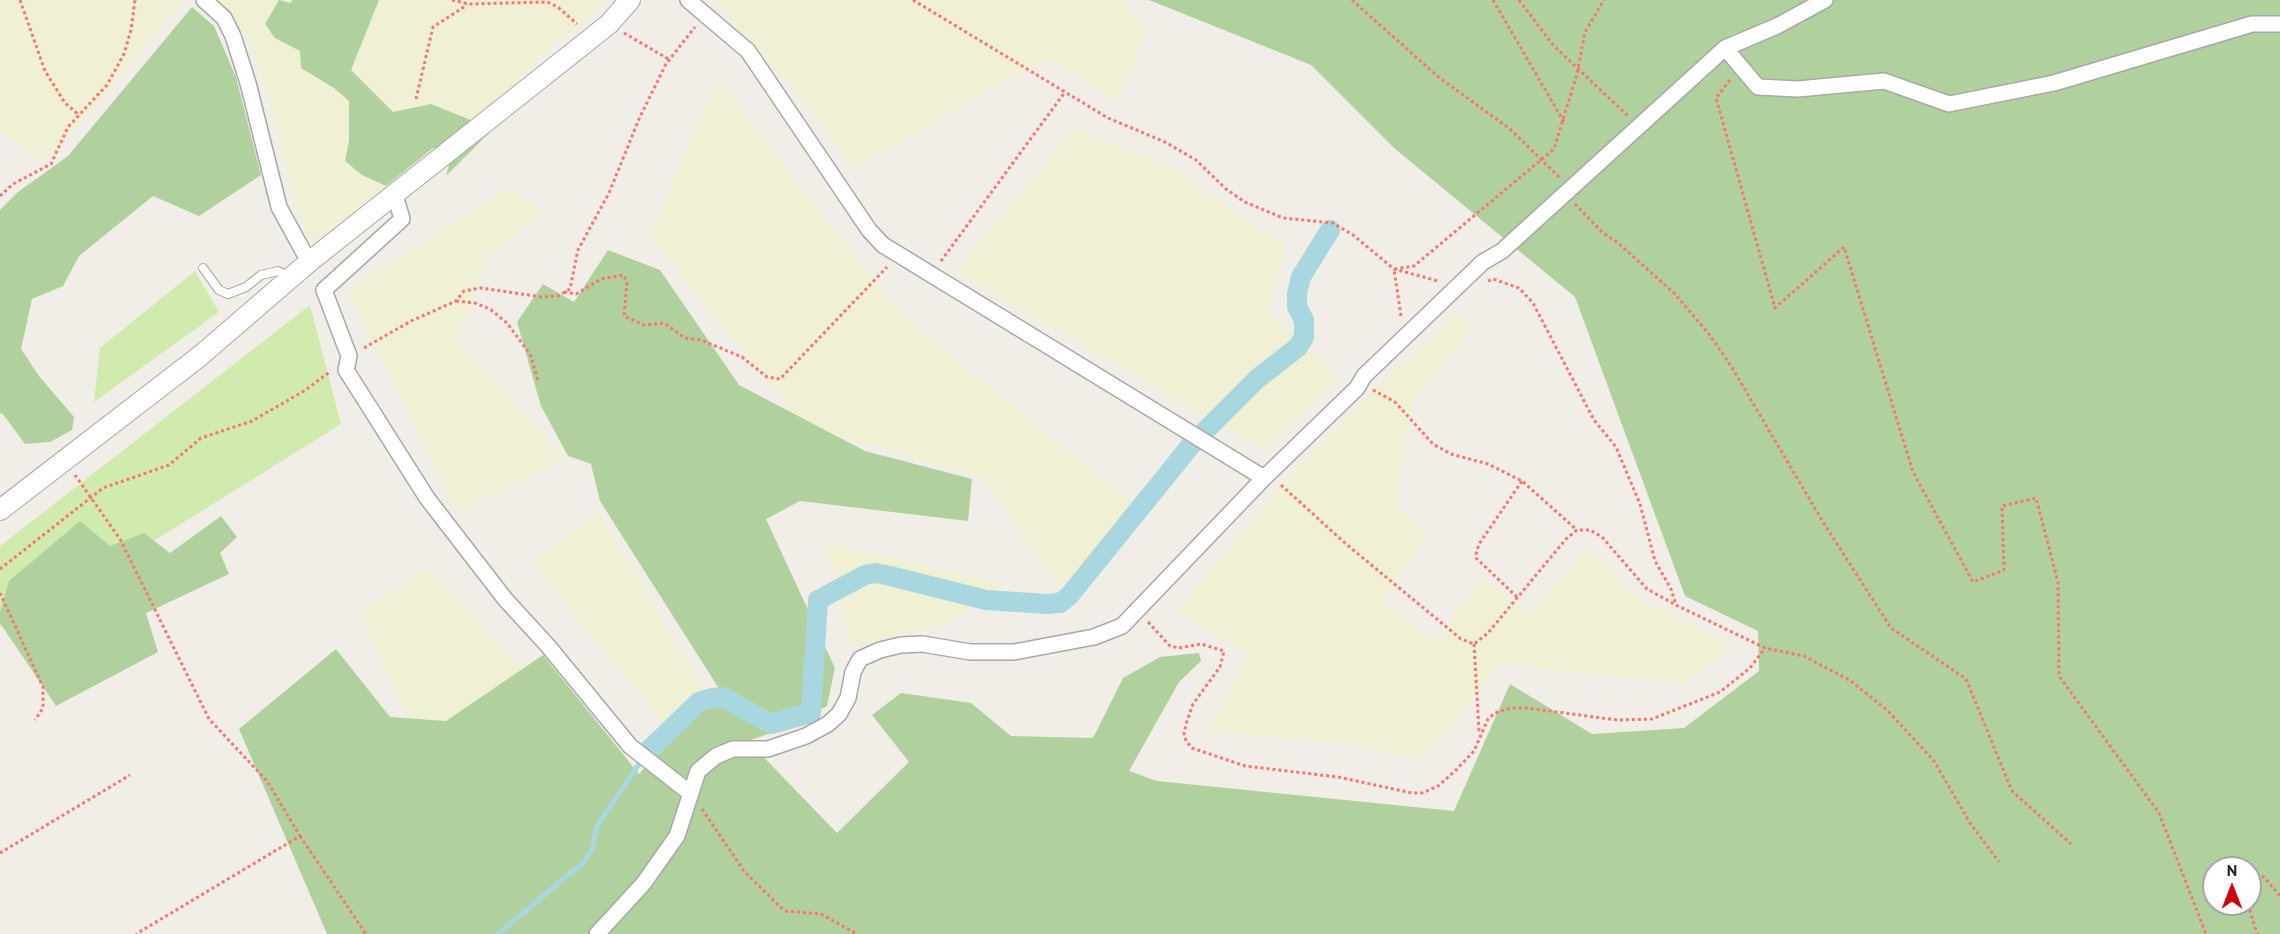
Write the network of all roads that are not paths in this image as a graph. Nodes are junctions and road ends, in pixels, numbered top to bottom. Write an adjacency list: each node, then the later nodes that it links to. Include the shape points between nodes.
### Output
1 (204, 0): 8 (street, via 224,18 233,36 279,207)
2 (630, 0): 7 (street, via 609,24)
3 (688, 0): 11 (street, via 748,51 883,245)
4 (1825, 0): 6 (street)
5 (2280, 24): 6 (street, via 2252,24 2054,83 1949,104 1884,81 1798,89 1758,87)
6 (1725, 48): 11 (street, via 1502,251 1483,262)
7 (395, 195): 8 (street); 13 (street, via 402,219 324,290 349,357 346,370 427,498 505,599 630,746)
8 (309, 262): 10 (street)
9 (203, 268): 10 (lane, via 219,290 228,294 261,275 278,272)
10 (292, 278): 12 (street, via 200,357)
11 (1266, 476): 13 (street, via 1122,626 1094,637 1014,651 970,652 923,644 880,650 861,659 848,698 828,724 768,749 733,749 716,756 698,771)
12 (0, 510)
13 (690, 793): 14 (street, via 677,837 643,884)
14 (597, 934)

